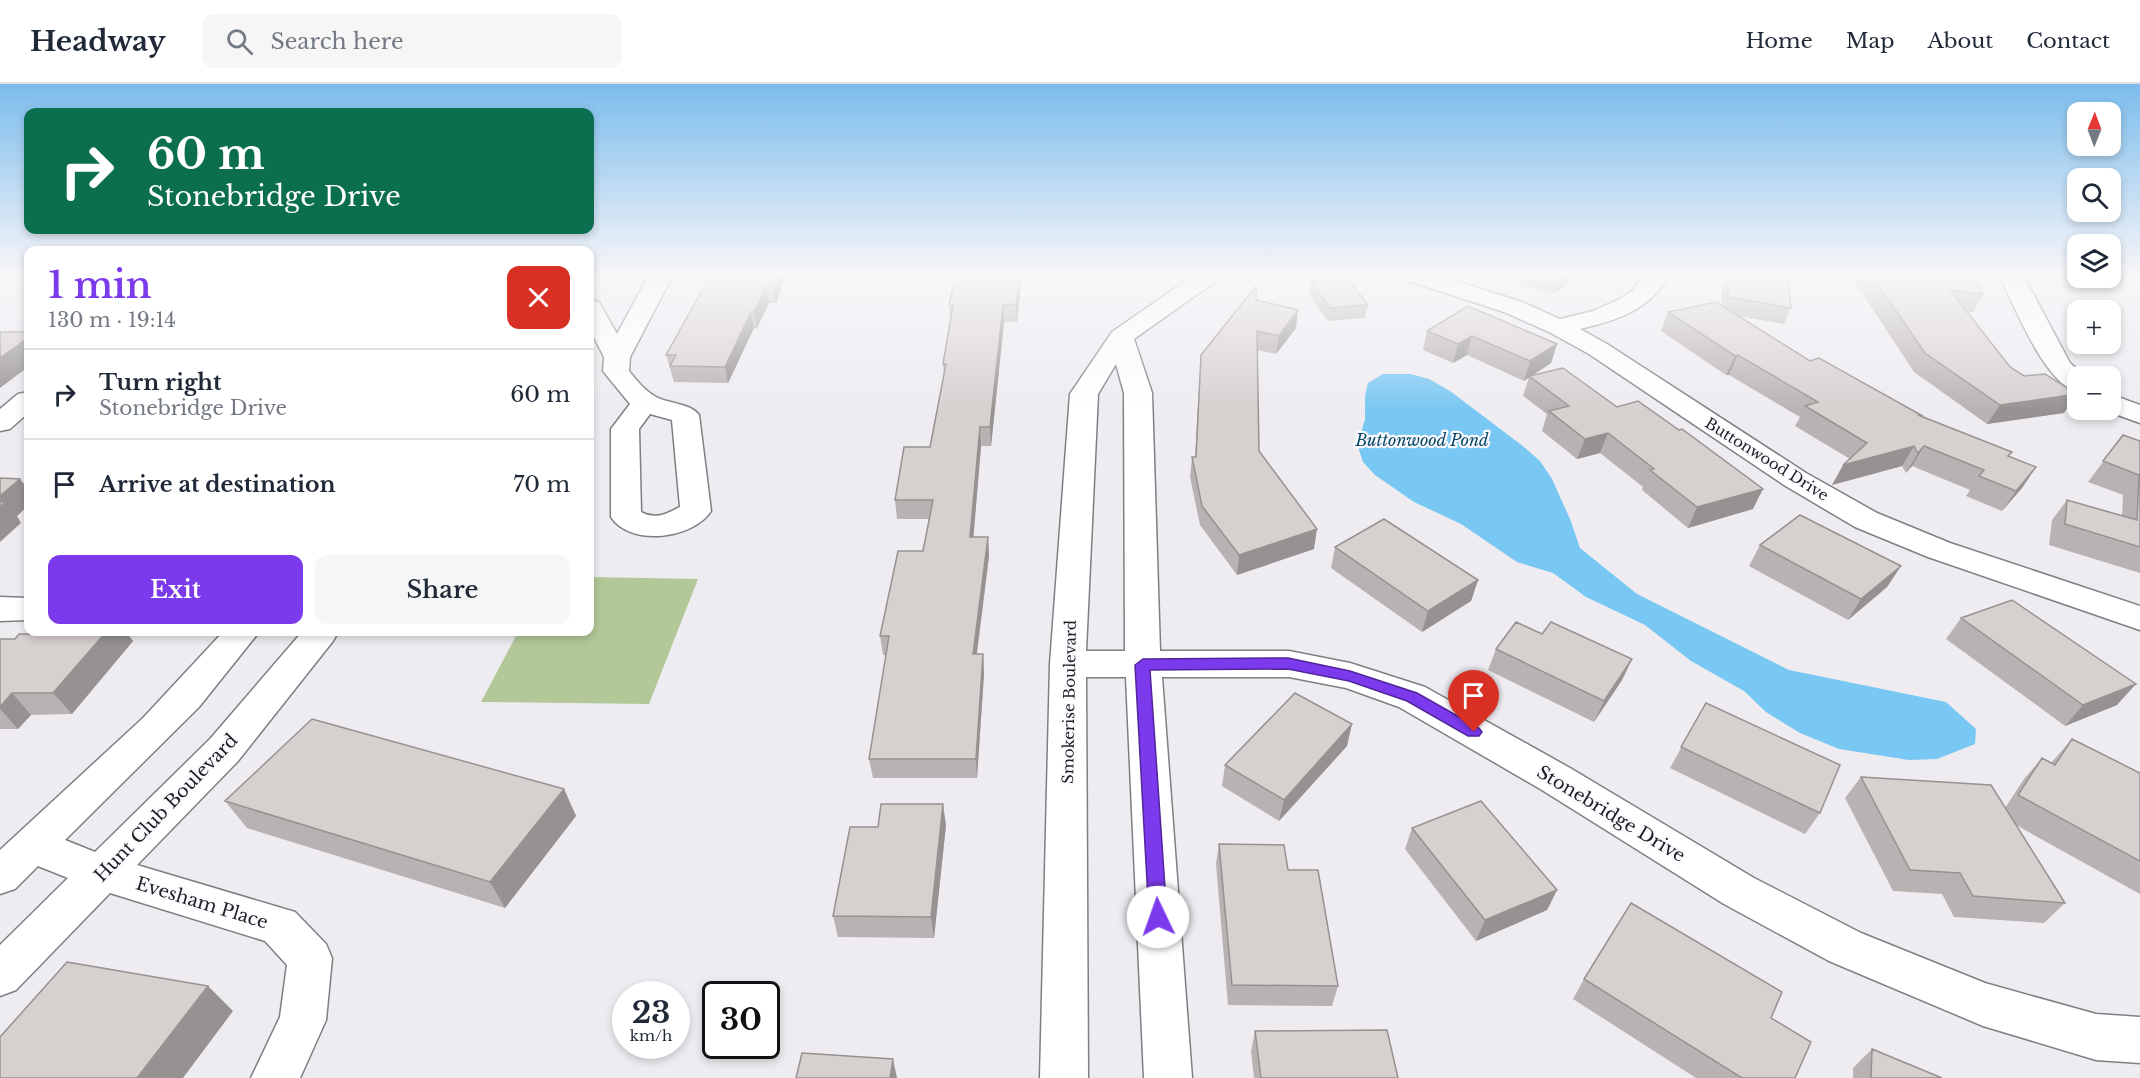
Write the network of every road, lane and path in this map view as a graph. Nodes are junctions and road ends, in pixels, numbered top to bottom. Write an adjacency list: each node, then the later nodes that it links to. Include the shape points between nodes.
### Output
1 (597, 319): 9 (street)
2 (637, 319): 9 (street)
3 (1145, 319): 8 (street, Smokerise Boulevard)
4 (1541, 319): 7 (street, Buttonwood Drive)
5 (1586, 319): 7 (street)
6 (2034, 319): 10 (street, via 2059,367)
7 (1558, 327): 16 (street, Buttonwood Drive, via 1598,349 1795,480 1866,520 1939,550)
8 (1120, 337): 19 (street, Smokerise Boulevard, via 1084,394); 20 (street, via 1138,393)
9 (617, 357): 12 (street, via 616,371)
10 (2067, 374)
11 (24, 403): 15 (street)
12 (644, 404)
13 (2121, 407): 14 (street)
14 (2140, 415)
15 (0, 423)
16 (2140, 618)
17 (239, 636): 21 (street, via 143,742)
18 (318, 636): 22 (street, Hunt Club Boulevard, via 225,750)
19 (1068, 664): 20 (street, Stonebridge Drive); 27 (street, Smokerise Boulevard)
20 (1143, 665): 25 (street, Stonebridge Drive, via 1288,663 1350,676 1412,697 1739,891 1845,946 1983,1004 2096,1037); 28 (street)
21 (32, 846): 22 (street, Evesham Place); 23 (street)
22 (104, 873): 24 (street, Hunt Club Boulevard); 26 (street, Evesham Place, via 279,926 310,958 303,1020)
23 (0, 876)
24 (0, 975)
25 (2140, 1040)
26 (275, 1078)
27 (1064, 1078)
28 (1168, 1078)

